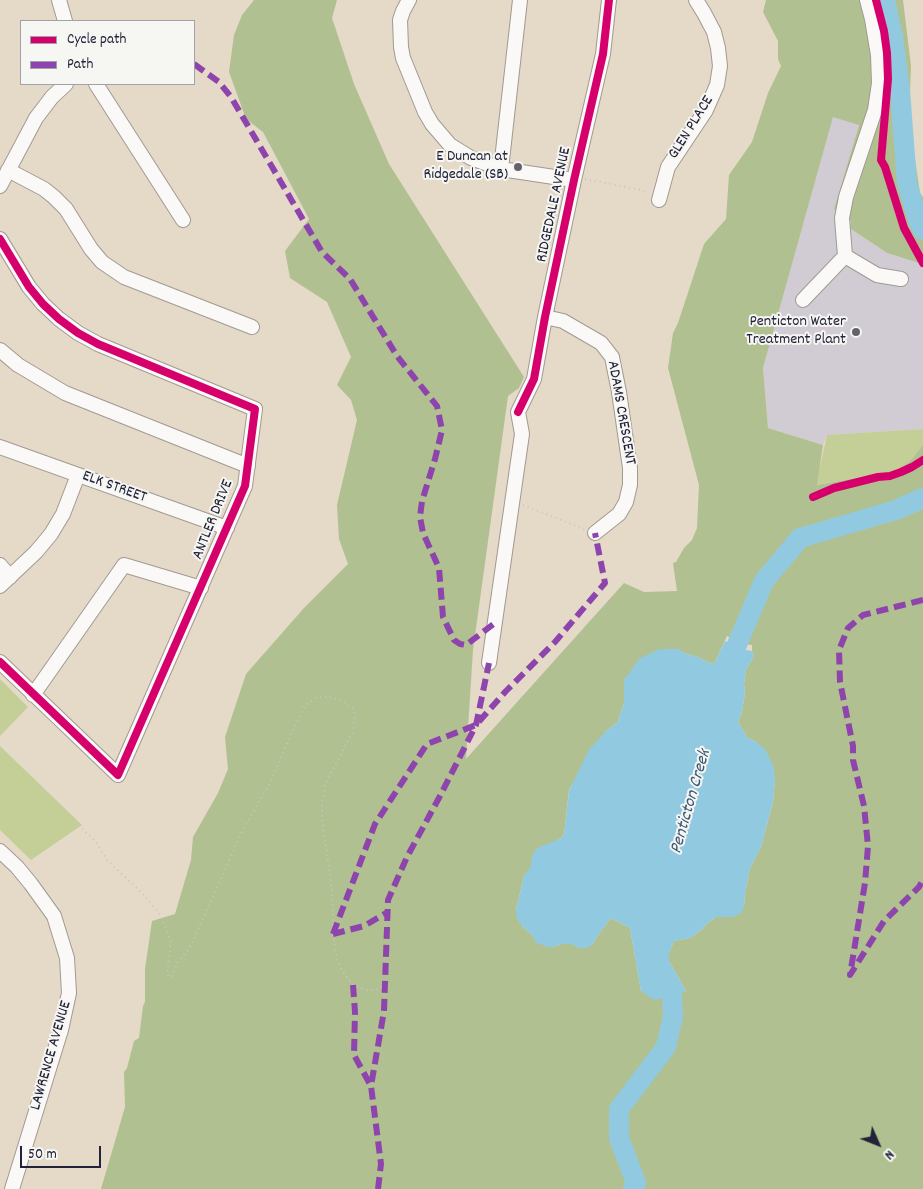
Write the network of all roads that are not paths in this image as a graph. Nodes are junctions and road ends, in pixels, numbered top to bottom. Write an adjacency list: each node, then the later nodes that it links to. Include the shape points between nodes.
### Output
1 (58, 0): 7 (street)
2 (409, 0): 10 (street, via 400,20 400,47 425,112 450,145 471,158)
3 (520, 0): 10 (street)
4 (609, 0): 12 (street, RIDGEDALE AVENUE, via 603,54)
5 (696, 0): 14 (street, GLEN PLACE, via 714,32 718,48 717,85 706,110 668,167)
6 (868, 0): 17 (street, via 878,55 879,83 876,110 846,197 842,218)
7 (65, 20)
8 (65, 85): 11 (street, via 36,118)
9 (97, 85): 15 (street)
10 (501, 169): 12 (street)
11 (8, 170): 13 (street); 21 (street, via 54,197 66,209 91,250 124,277)
12 (574, 180): 20 (street, RIDGEDALE AVENUE)
13 (0, 186)
14 (659, 200)
15 (183, 220)
16 (0, 239): 24 (street, ANTLER DRIVE, via 29,287 59,319 78,333 255,409)
17 (845, 256): 18 (street, via 877,275); 19 (street)
18 (901, 279)
19 (803, 300)
20 (545, 316): 27 (street, ADAMS CRESCENT, via 563,321 601,343 612,357 629,458 630,485 619,514); 32 (street, RIDGEDALE AVENUE, via 534,379 518,412 522,434)
21 (252, 327)
22 (0, 350): 24 (street, via 18,365 65,393)
23 (0, 447): 25 (street, ELK STREET)
24 (248, 466): 26 (street, ANTLER DRIVE, via 245,486)
25 (78, 475): 26 (street, ELK STREET); 29 (street, via 63,514 51,534)
26 (227, 528): 30 (street, ANTLER DRIVE)
27 (596, 533)
28 (0, 565): 29 (street)
29 (5, 581)
30 (200, 588): 33 (street, via 124,565); 33 (street, ANTLER DRIVE, via 118,775)
31 (0, 662): 33 (street, ANTLER DRIVE)
32 (489, 663)
33 (33, 695)
34 (0, 851): 35 (street, LAWRENCE AVENUE, via 31,884 54,916 67,958 69,993 61,1030)
35 (12, 1189)

